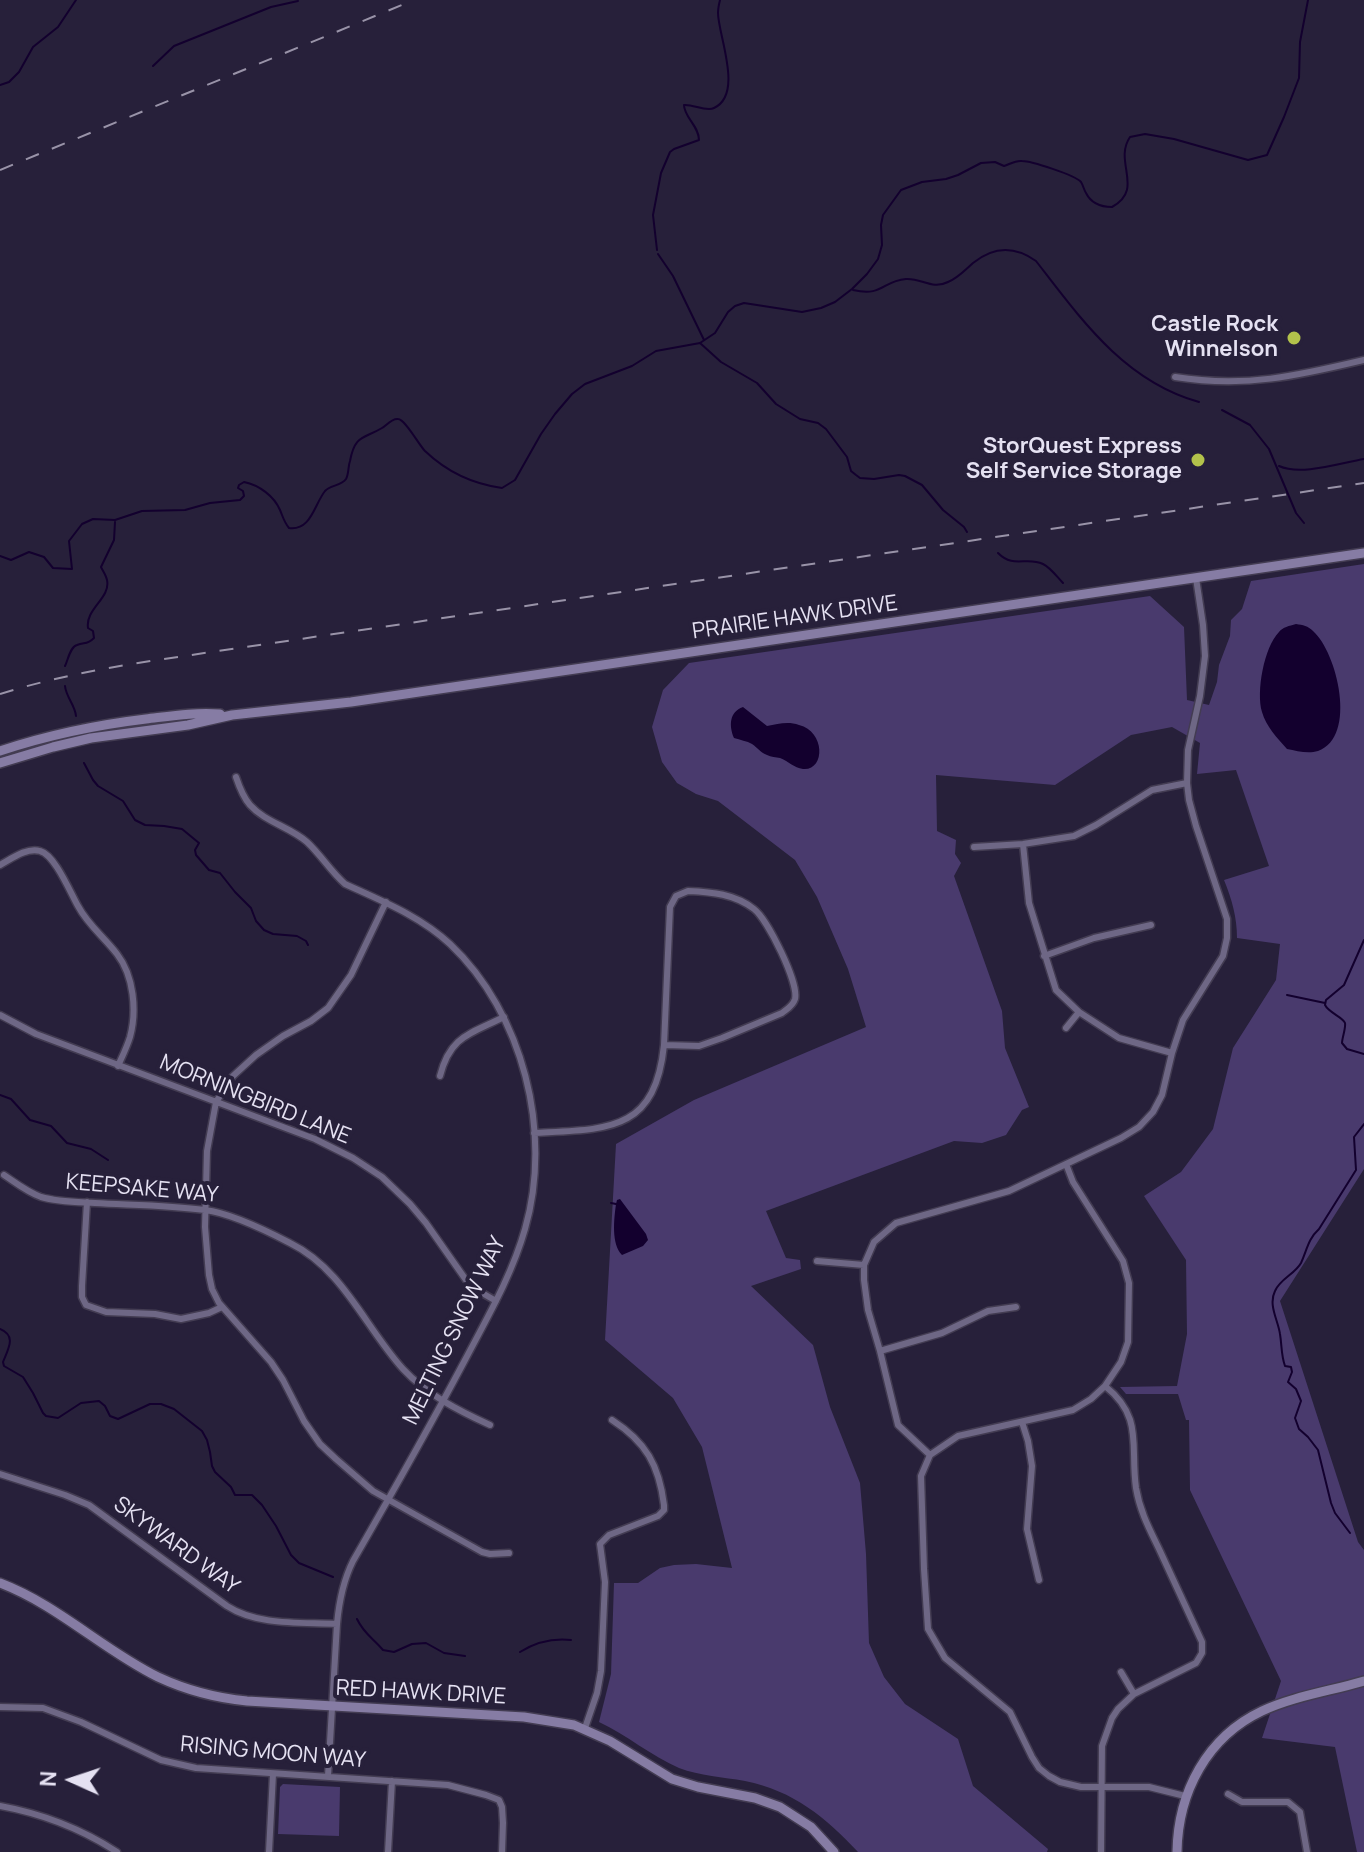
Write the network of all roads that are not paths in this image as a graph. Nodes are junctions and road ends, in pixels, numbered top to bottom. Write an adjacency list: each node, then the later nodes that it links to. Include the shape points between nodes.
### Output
1 (1364, 360): 2 (street, via 1249,382)
2 (1175, 377)
3 (1364, 553): 4 (street, PRAIRIE HAWK DRIVE)
4 (1196, 578): 5 (street, PRAIRIE HAWK DRIVE); 9 (street, via 1204,671)
5 (232, 715): 6 (street, PRAIRIE HAWK DRIVE, via 189,714 106,725); 7 (street, PRAIRIE HAWK DRIVE, via 91,738)
6 (0, 751)
7 (0, 763)
8 (236, 777): 13 (street, MELTING SNOW WAY, via 260,814 304,839 345,884)
9 (1187, 783): 10 (street, via 1146,793 1074,836); 21 (street, via 1228,930 1219,966 1183,1020)
10 (1023, 844): 11 (street); 15 (street, via 1029,903)
11 (974, 847)
12 (0, 865): 22 (street, via 27,851 49,855 87,921 124,964 133,1013)
13 (386, 902): 18 (street, MELTING SNOW WAY, via 449,943); 24 (street, via 351,975 328,1008 256,1055)
14 (1151, 925): 15 (street)
15 (1044, 956): 16 (street, via 1056,990)
16 (1079, 1012): 19 (street); 21 (street, via 1119,1038)
17 (0, 1015): 22 (street, MORNINGBIRD LANE)
18 (504, 1017): 23 (street, via 457,1041); 25 (street, MELTING SNOW WAY, via 526,1076)
19 (1066, 1028)
20 (664, 1045): 20 (street, via 672,901 688,891 742,901 769,927 794,987 794,1001 782,1013 699,1046); 25 (street, via 650,1096 627,1119 596,1129)
21 (1172, 1053): 26 (street, via 1162,1095 1139,1127)
22 (118, 1066): 24 (street, MORNINGBIRD LANE)
23 (440, 1076)
24 (216, 1102): 29 (street); 32 (street, MORNINGBIRD LANE, via 332,1147 382,1177 426,1223 466,1280)
25 (534, 1133): 32 (street, MELTING SNOW WAY, via 528,1217)
26 (1066, 1164): 31 (street, via 1009,1191 896,1223 874,1242); 36 (street, via 1123,1261 1129,1283 1128,1342)
27 (4, 1175): 28 (street, KEEPSAKE WAY, via 43,1197)
28 (87, 1202): 29 (street, KEEPSAKE WAY); 33 (street, via 82,1286 86,1305 106,1312 181,1319)
29 (205, 1210): 33 (street, via 209,1275); 37 (street, KEEPSAKE WAY, via 307,1252 341,1285 405,1372)
30 (817, 1261): 31 (street)
31 (864, 1265): 35 (street, via 868,1310)
32 (496, 1301): 37 (street, MELTING SNOW WAY)
33 (222, 1307): 43 (street, via 271,1362 320,1444)
34 (1016, 1307): 35 (street, via 988,1311 942,1333)
35 (880, 1351): 41 (street, via 898,1425)
36 (1105, 1386): 39 (street, via 1073,1410); 50 (street, via 1128,1412 1143,1518 1202,1642 1196,1663)
37 (443, 1400): 40 (street, KEEPSAKE WAY); 43 (street, MELTING SNOW WAY)
38 (612, 1420): 53 (street, via 650,1455 664,1510 600,1544 605,1582 601,1671)
39 (1022, 1422): 41 (street, via 958,1436); 45 (street, via 1032,1466 1027,1529)
40 (490, 1425)
41 (930, 1455): 57 (street, via 921,1476 928,1629 945,1658 1010,1712 1039,1768 1060,1782)
42 (0, 1474): 47 (street, SKYWARD WAY, via 89,1505 233,1611 260,1619)
43 (388, 1500): 44 (street, via 482,1552); 47 (street, MELTING SNOW WAY, via 349,1570)
44 (509, 1553)
45 (1039, 1580)
46 (0, 1583): 51 (street, RED HAWK DRIVE, via 172,1683 234,1700)
47 (337, 1624): 51 (street, MELTING SNOW WAY)
48 (1121, 1672): 50 (street)
49 (1360, 1682): 59 (street, via 1264,1710 1232,1730 1201,1764)
50 (1134, 1694): 57 (street, via 1106,1731)
51 (332, 1706): 53 (street, RED HAWK DRIVE, via 524,1717); 55 (street, MELTING SNOW WAY)
52 (0, 1707): 54 (street, RISING MOON WAY, via 43,1708 179,1765)
53 (585, 1728): 65 (street, RED HAWK DRIVE, via 672,1779 780,1807 811,1827)
54 (273, 1774): 55 (street, RISING MOON WAY); 62 (street)
55 (328, 1776): 56 (street, RISING MOON WAY)
56 (392, 1781): 63 (street); 64 (street, RISING MOON WAY, via 448,1785 499,1800)
57 (1101, 1787): 59 (street, via 1149,1787); 66 (street)
58 (1228, 1794): 68 (street, via 1242,1802 1288,1802 1300,1812)
59 (1185, 1796): 67 (street)
60 (0, 1806): 61 (street, via 90,1834)
61 (117, 1852)
62 (269, 1852)
63 (388, 1852)
64 (502, 1852)
65 (834, 1852)
66 (1101, 1852)
67 (1177, 1852)
68 (1307, 1852)

